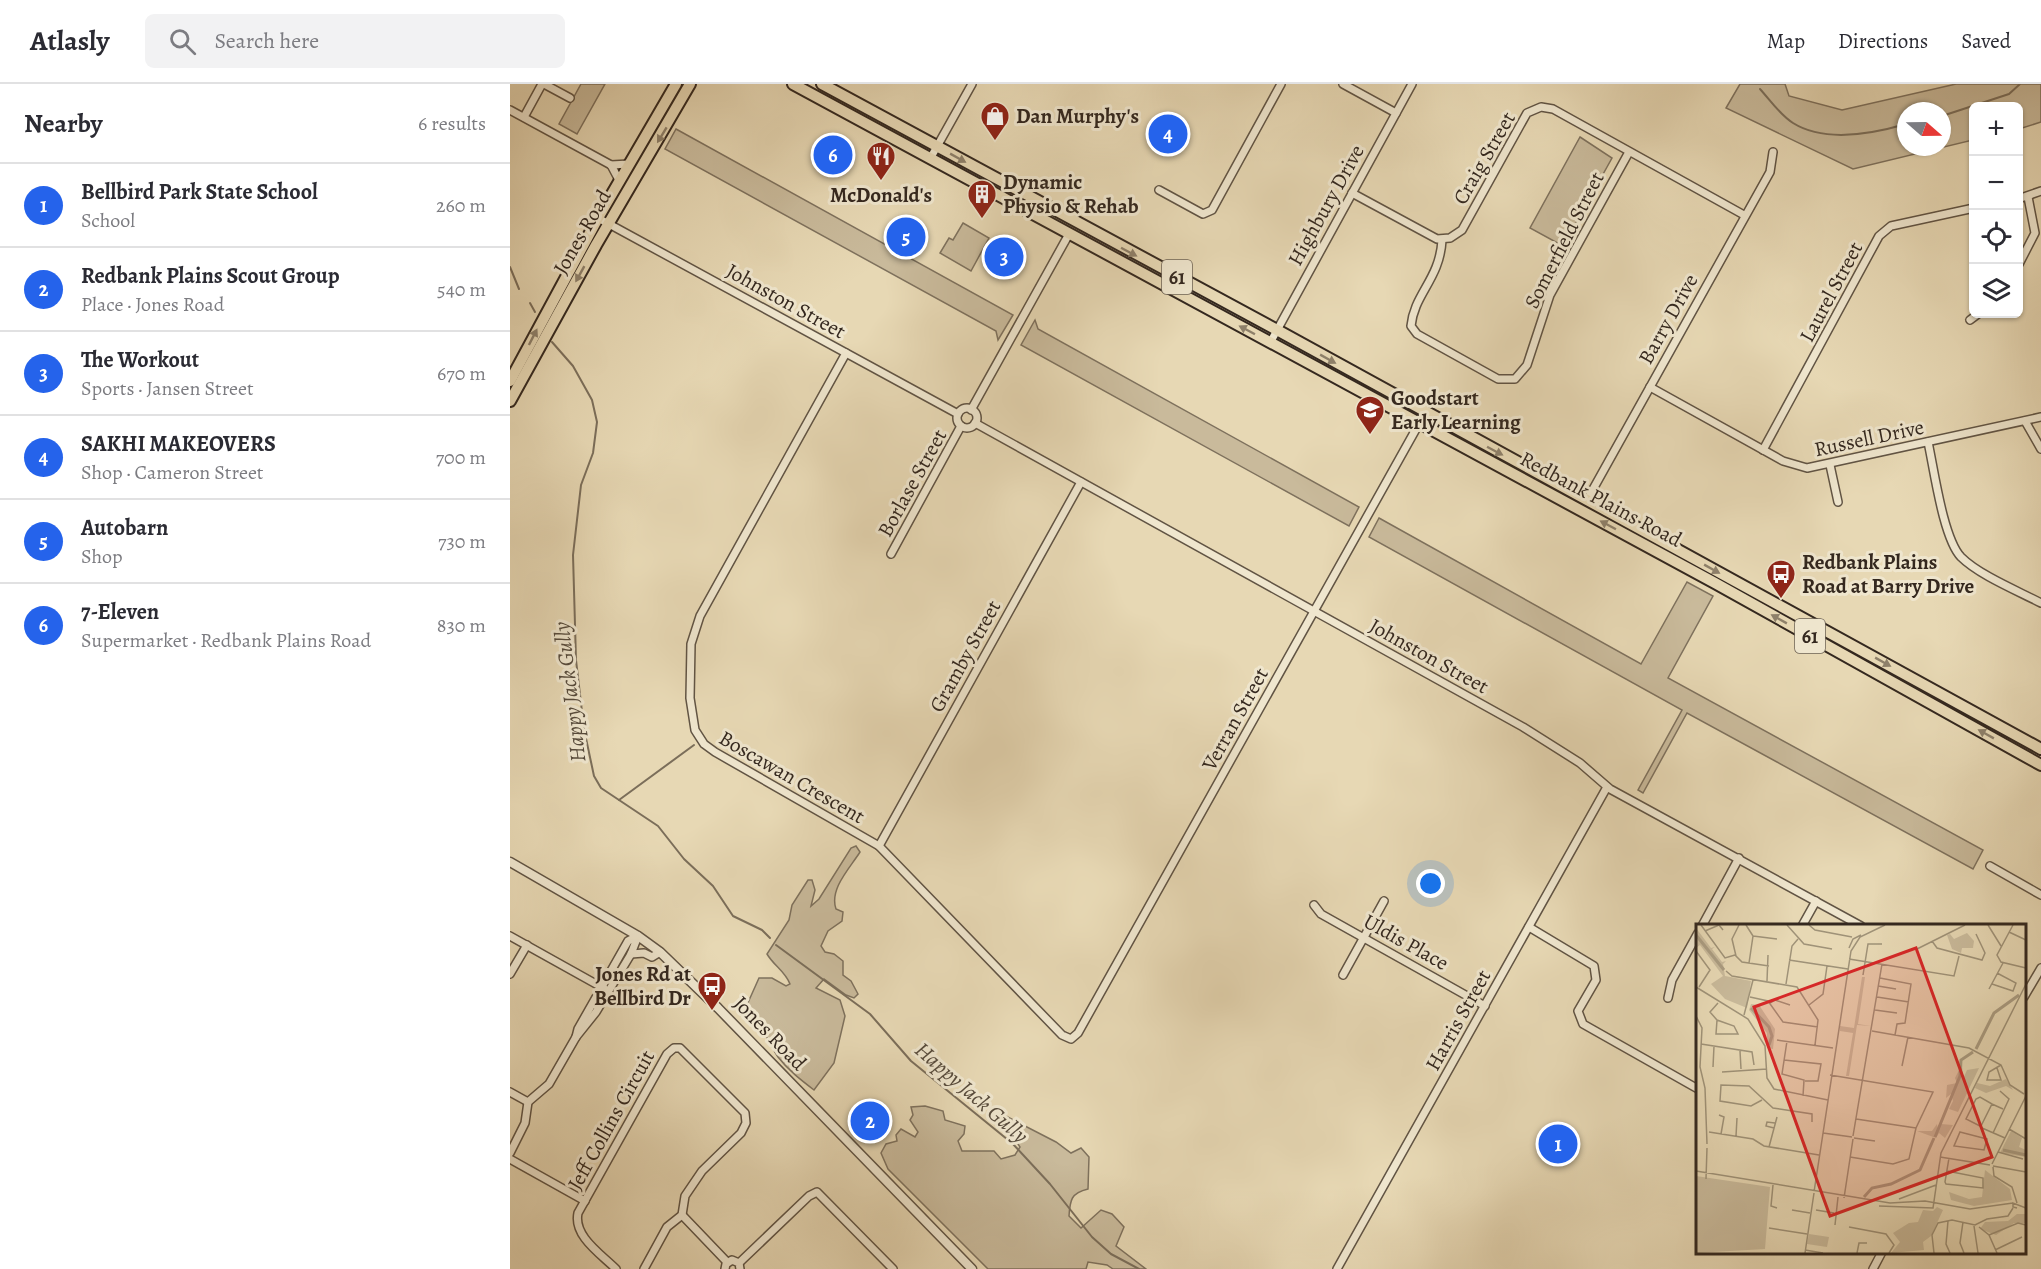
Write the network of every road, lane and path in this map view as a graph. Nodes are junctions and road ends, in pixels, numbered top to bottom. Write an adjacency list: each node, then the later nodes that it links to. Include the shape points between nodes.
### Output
1 (543, 84): 10 (street); 13 (street)
2 (676, 84): 19 (main road, Jones Road)
3 (690, 84): 30 (main road, Jones Road, one-way to 30)
4 (793, 84): 14 (main road, Redbank Plains Road / 61)
5 (972, 84): 15 (street)
6 (1281, 84): 22 (street, via 1212,210 1203,214)
7 (1343, 84): 12 (street)
8 (1412, 84): 12 (street, Highbury Drive)
9 (825, 86): 14 (main road, via 833,99 868,118); 15 (main road, Redbank Plains Road / 61)
10 (570, 99)
11 (510, 110): 13 (street)
12 (1396, 113): 24 (street, Highbury Drive)
13 (524, 117): 20 (street)
14 (872, 128): 18 (main road, Redbank Plains Road / 61)
15 (937, 146): 18 (street); 31 (main road, Redbank Plains Road / 61, one-way to 31)
16 (1629, 152): 28 (street, Craig Street); 33 (street, Craig Street, via 1553,109 1541,107 1527,113 1461,230); 33 (street, Somerfield Street, via 1550,296 1527,364 1515,380 1498,379 1417,334 1411,326 1412,316 1439,267)
17 (1773, 152): 28 (street, Barry Drive, via 1770,172)
18 (930, 159): 32 (main road, Redbank Plains Road / 61)
19 (629, 164): 20 (street); 21 (main road, Jones Road)
20 (611, 165): 21 (street)
21 (619, 180): 29 (main road, Jones Road)
22 (1160, 190)
23 (2041, 191): 25 (street)
24 (1352, 193): 33 (street); 38 (street, Highbury Drive)
25 (2028, 197): 26 (street); 35 (street, via 2035,234)
26 (2023, 198)
27 (1969, 209): 53 (street, Laurel Street, via 1891,226 1879,236)
28 (1744, 215): 42 (street, Barry Drive)
29 (598, 218): 30 (street, Johnston Street); 41 (main road, Jones Road, one-way to 29)
30 (609, 224): 40 (street, Johnston Street); 43 (main road, Jones Road, one-way to 43)
31 (1077, 224): 34 (main road, via 1076,232 1108,249); 38 (main road, Redbank Plains Road / 61, one-way to 38)
32 (1069, 234): 34 (main road, Redbank Plains Road / 61); 44 (street)
33 (1442, 240)
34 (1111, 257): 39 (main road, Redbank Plains Road / 61, one-way to 34)
35 (2020, 264)
36 (1973, 318): 37 (street)
37 (1970, 320)
38 (1277, 330): 39 (street, Highbury Drive); 47 (main road, Redbank Plains Road / 61, one-way to 47)
39 (1270, 343): 47 (main road, Redbank Plains Road / 61)
40 (846, 353): 45 (street, Johnston Street); 64 (street, Boscawan Crescent, via 700,616 690,644 690,698 695,730 704,744)
41 (510, 381)
42 (1650, 387): 53 (street, Russell Drive); 56 (street, Barry Drive)
43 (510, 401)
44 (971, 410): 45 (street, via 964,409); 49 (street, via 976,416)
45 (958, 414): 50 (street)
46 (2041, 417): 48 (street, Russell Drive)
47 (1422, 418): 56 (main road, Redbank Plains Road / 61, one-way to 56); 60 (street, Verran Street); 62 (main road, Redbank Plains Road / 61, one-way to 47)
48 (2025, 422): 51 (street, Russell Drive); 52 (street)
49 (975, 423): 50 (street, via 969,428); 55 (street, Johnston Street)
50 (961, 426): 58 (street, Borlase Street)
51 (1928, 442): 54 (street, Russell Drive); 59 (street, via 1949,534 1957,551 1969,563)
52 (2041, 449)
53 (1763, 450): 54 (street, Russell Drive, via 1794,466)
54 (1830, 465): 57 (street)
55 (1080, 482): 60 (street, Johnston Street); 64 (street, Gramby Street)
56 (1587, 500): 61 (main road, Redbank Plains Road / 61, one-way to 61)
57 (1838, 502)
58 (891, 554)
59 (2041, 603)
60 (1315, 611): 63 (street, Johnston Street, via 1556,747); 92 (street, Verran Street, via 1078,1033)
61 (2041, 750)
62 (2041, 765)
63 (1607, 787): 65 (street, Johnston Street); 75 (street, Harris Street)
64 (879, 846): 92 (street, Boscawan Crescent, via 1062,1035)
65 (1739, 858): 70 (street, Johnston Street); 72 (street)
66 (510, 862): 77 (street, Jones Road)
67 (1990, 866): 68 (street)
68 (2041, 895)
69 (1384, 901): 79 (street)
70 (1816, 901): 73 (street); 74 (street, Johnston Street)
71 (1314, 904): 79 (street, Uldis Place, via 1322,914)
72 (1703, 924)
73 (1803, 924)
74 (1858, 924)
75 (1529, 927): 90 (street, Harris Street); 93 (street, via 1594,966 1596,980 1578,1011 1583,1024)
76 (510, 936): 80 (street)
77 (638, 936): 81 (street, Jones Road); 82 (street); 86 (street, via 628,942)
78 (1696, 937): 89 (street, via 1672,980)
79 (1364, 938): 85 (street); 90 (street, Uldis Place)
80 (527, 945): 84 (street); 86 (street)
81 (660, 952): 82 (street, via 652,957); 106 (street, Jones Road)
82 (632, 954): 87 (street)
83 (2041, 968): 88 (street)
84 (510, 974)
85 (1342, 975)
86 (602, 987): 87 (street); 91 (street)
87 (609, 991): 91 (street)
88 (2026, 995)
89 (1668, 998)
90 (1485, 1005): 107 (street, Harris Street)
91 (576, 1037): 95 (street, via 549,1084)
92 (1071, 1038)
93 (1696, 1088)
94 (510, 1092): 95 (street)
95 (528, 1102): 96 (street, via 525,1123)
96 (510, 1153)
97 (510, 1159): 98 (street)
98 (585, 1201): 99 (street, Jeff Collins Circuit, via 667,1054 680,1048 745,1113 746,1123 741,1133 702,1171 686,1196); 103 (street, Jeff Collins Circuit, via 576,1223 580,1233)
99 (682, 1215): 101 (street); 104 (street, Jeff Collins Circuit, via 667,1227)
100 (1881, 1254): 108 (street)
101 (726, 1266): 102 (street, via 732,1260)
102 (740, 1266): 105 (street, via 817,1192)
103 (616, 1269)
104 (644, 1269)
105 (893, 1269)
106 (972, 1269)
107 (1337, 1269)
108 (1873, 1269)

